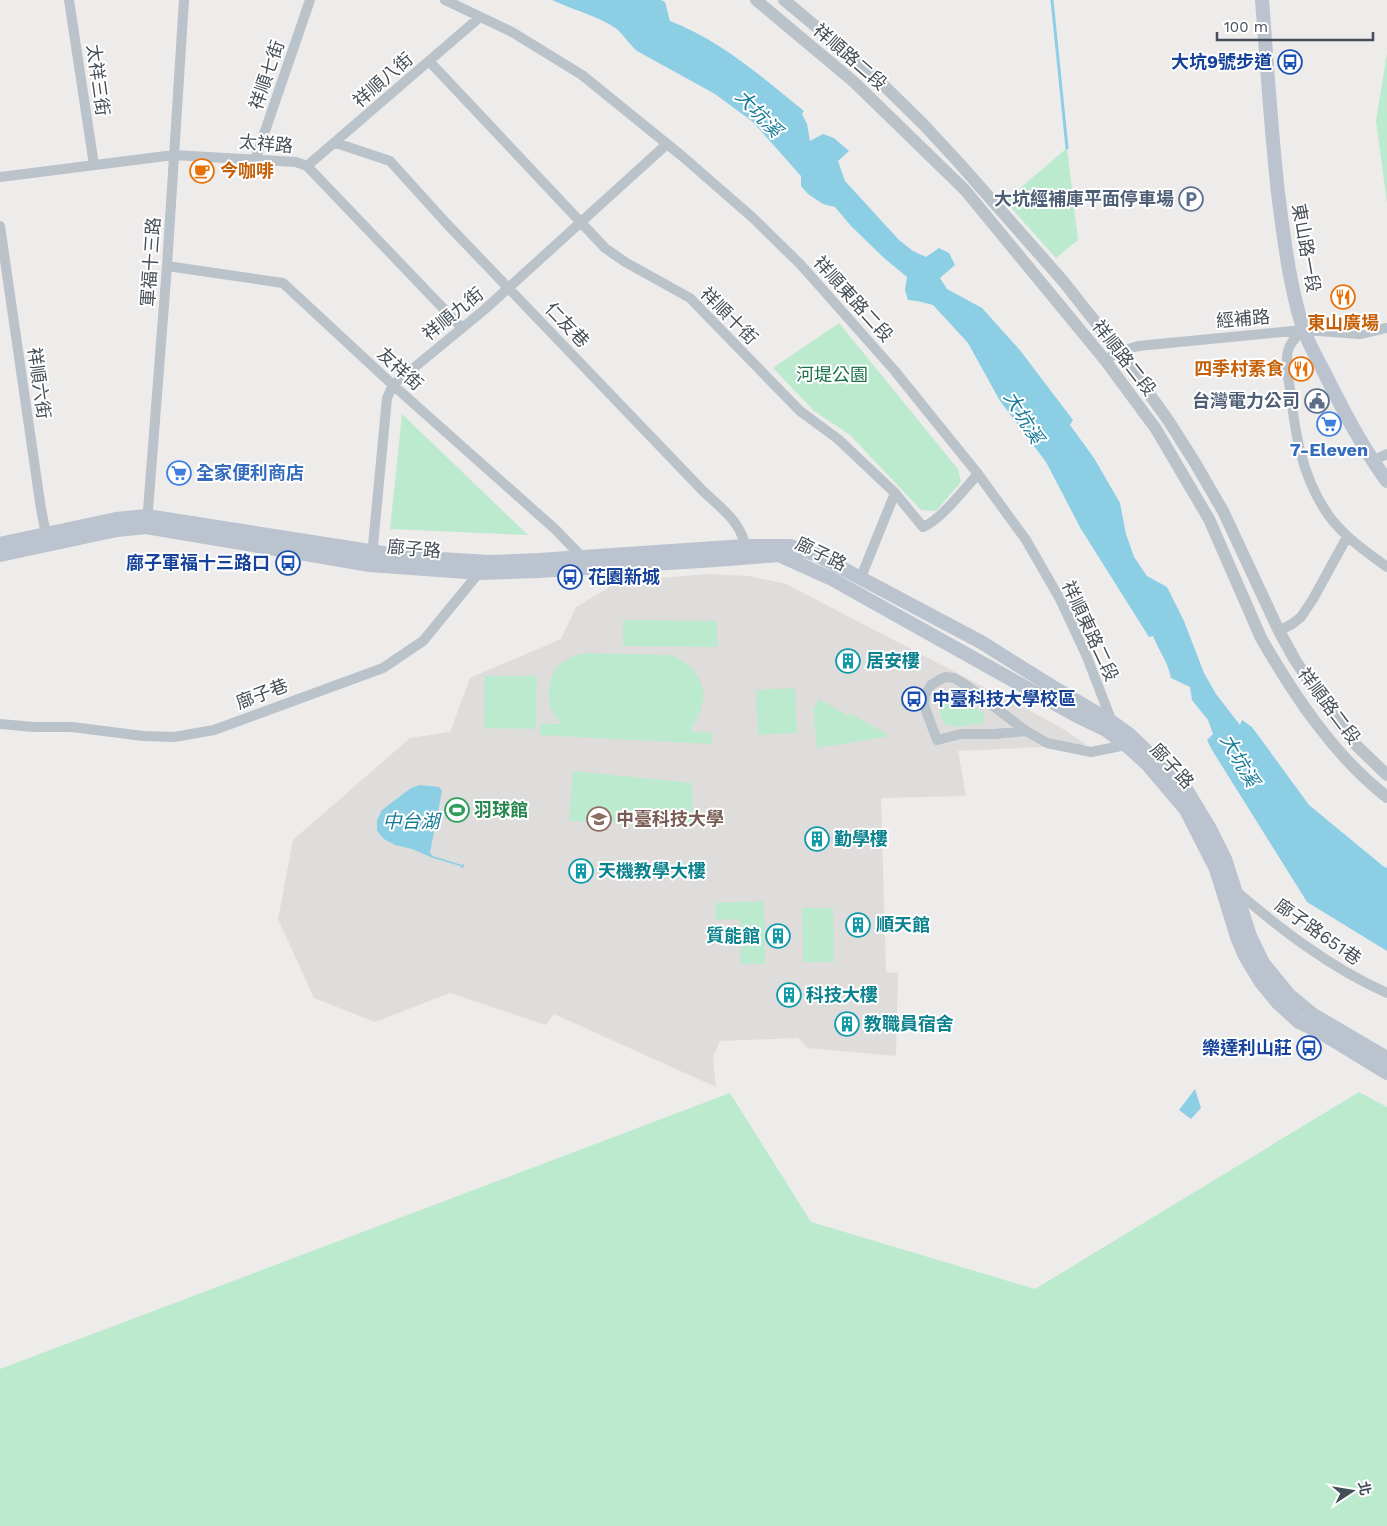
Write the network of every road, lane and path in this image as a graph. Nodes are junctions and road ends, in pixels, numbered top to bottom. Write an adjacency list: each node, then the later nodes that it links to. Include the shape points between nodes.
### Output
1 (70, 0): 14 (street, 太祥三街)
2 (184, 0): 12 (street, 軍福十三路)
3 (310, 0): 13 (street, 祥順七街)
4 (445, 0): 8 (street, 祥順東路二段)
5 (756, 0): 25 (street, 祥順路二段, via 854,82 965,190)
6 (784, 0): 24 (street, 祥順路二段, via 868,70 924,125 1063,282)
7 (1262, 0): 23 (main road, 東山路一段, via 1283,237)
8 (480, 17): 9 (street, 祥順八街); 11 (street, 祥順東路二段, via 512,32 582,75)
9 (429, 61): 10 (street, 祥順八街); 17 (street, 祥順十街)
10 (336, 143): 15 (street, 祥順八街); 20 (street, 仁友巷, via 390,161)
11 (667, 144): 17 (street, 祥順九街); 29 (street, 祥順東路二段, via 752,217 801,265 894,370)
12 (174, 155): 13 (street, 太祥路); 14 (street, 太祥路); 19 (street, 軍福十三路)
13 (255, 160): 15 (street, 太祥路, via 296,162)
14 (94, 165): 16 (street, 太祥路)
15 (307, 166): 21 (street, 太祥路)
16 (0, 177)
17 (582, 221): 20 (street, 祥順九街); 31 (street, 祥順十街, via 605,248 690,298 800,411 838,439)
18 (0, 226): 34 (street, 祥順六街)
19 (167, 266): 26 (street, 友祥街, via 283,283); 32 (street, 軍福十三路)
20 (509, 288): 21 (street, 祥順九街); 36 (street, 仁友巷, via 734,521 741,530)
21 (462, 328): 26 (street, 祥順九街)
22 (1387, 328): 23 (street, 經補路, via 1360,334)
23 (1303, 330): 24 (street, 經補路, via 1138,346); 28 (main road, 東山路一段); 33 (street, via 1287,351 1295,436 1308,478 1325,511)
24 (1119, 352): 25 (street, 經補路); 44 (street, 祥順路二段, via 1168,420 1223,511)
25 (1105, 360): 50 (street, 祥順路二段, via 1156,428 1209,519 1272,656 1335,745)
26 (393, 385): 38 (street, 友祥街); 39 (street, via 387,398)
27 (1387, 454): 28 (street)
28 (1372, 461): 30 (main road, 東山路一段)
29 (978, 474): 31 (street, 祥順十街, via 940,516 924,527); 46 (street, 祥順東路二段, via 1026,540 1060,599 1087,657)
30 (1387, 481)
31 (895, 493): 43 (street)
32 (147, 522): 34 (main road, 廍子路, via 117,530); 39 (main road, 廍子路)
33 (1347, 537): 41 (street); 44 (street, via 1301,617)
34 (47, 539): 35 (main road, 廍子路); 37 (main road, 廍子路)
35 (0, 544)
36 (746, 552): 38 (main road, 廍子路); 42 (main road, 廍子路, via 538,572); 43 (main road, 廍子路, via 790,546 817,555); 46 (main road, 廍子路, via 779,555 830,578 1074,715)
37 (0, 555)
38 (582, 557): 40 (main road, 廍子路)
39 (371, 559): 40 (main road, 廍子路, via 408,557); 42 (main road, 廍子路)
40 (488, 562): 42 (street, 廍子巷)
41 (1387, 567)
42 (480, 573): 45 (street, 廍子巷, via 423,641 400,658 383,668 214,730 174,737)
43 (860, 577): 46 (main road, 廍子路, via 981,642)
44 (1279, 631): 49 (street, 祥順路二段, via 1324,703 1356,745)
45 (0, 724)
46 (1109, 726): 48 (main road, 廍子路)
47 (1026, 731): 47 (street, via 954,678 946,677 936,682 925,695 924,705 937,740 961,734); 48 (street, via 1046,743 1091,752)
48 (1128, 740): 51 (main road, 廍子路, via 1186,789 1225,859); 54 (main road, 廍子路, via 1186,810 1216,869 1237,937 1260,981 1299,1022)
49 (1387, 775)
50 (1387, 797)
51 (1236, 891): 52 (street, 廍子路651巷, via 1306,947 1362,982); 53 (main road, 廍子路, via 1250,936 1263,963 1289,995 1312,1014)
52 (1387, 992)
53 (1387, 1058)
54 (1387, 1074)

